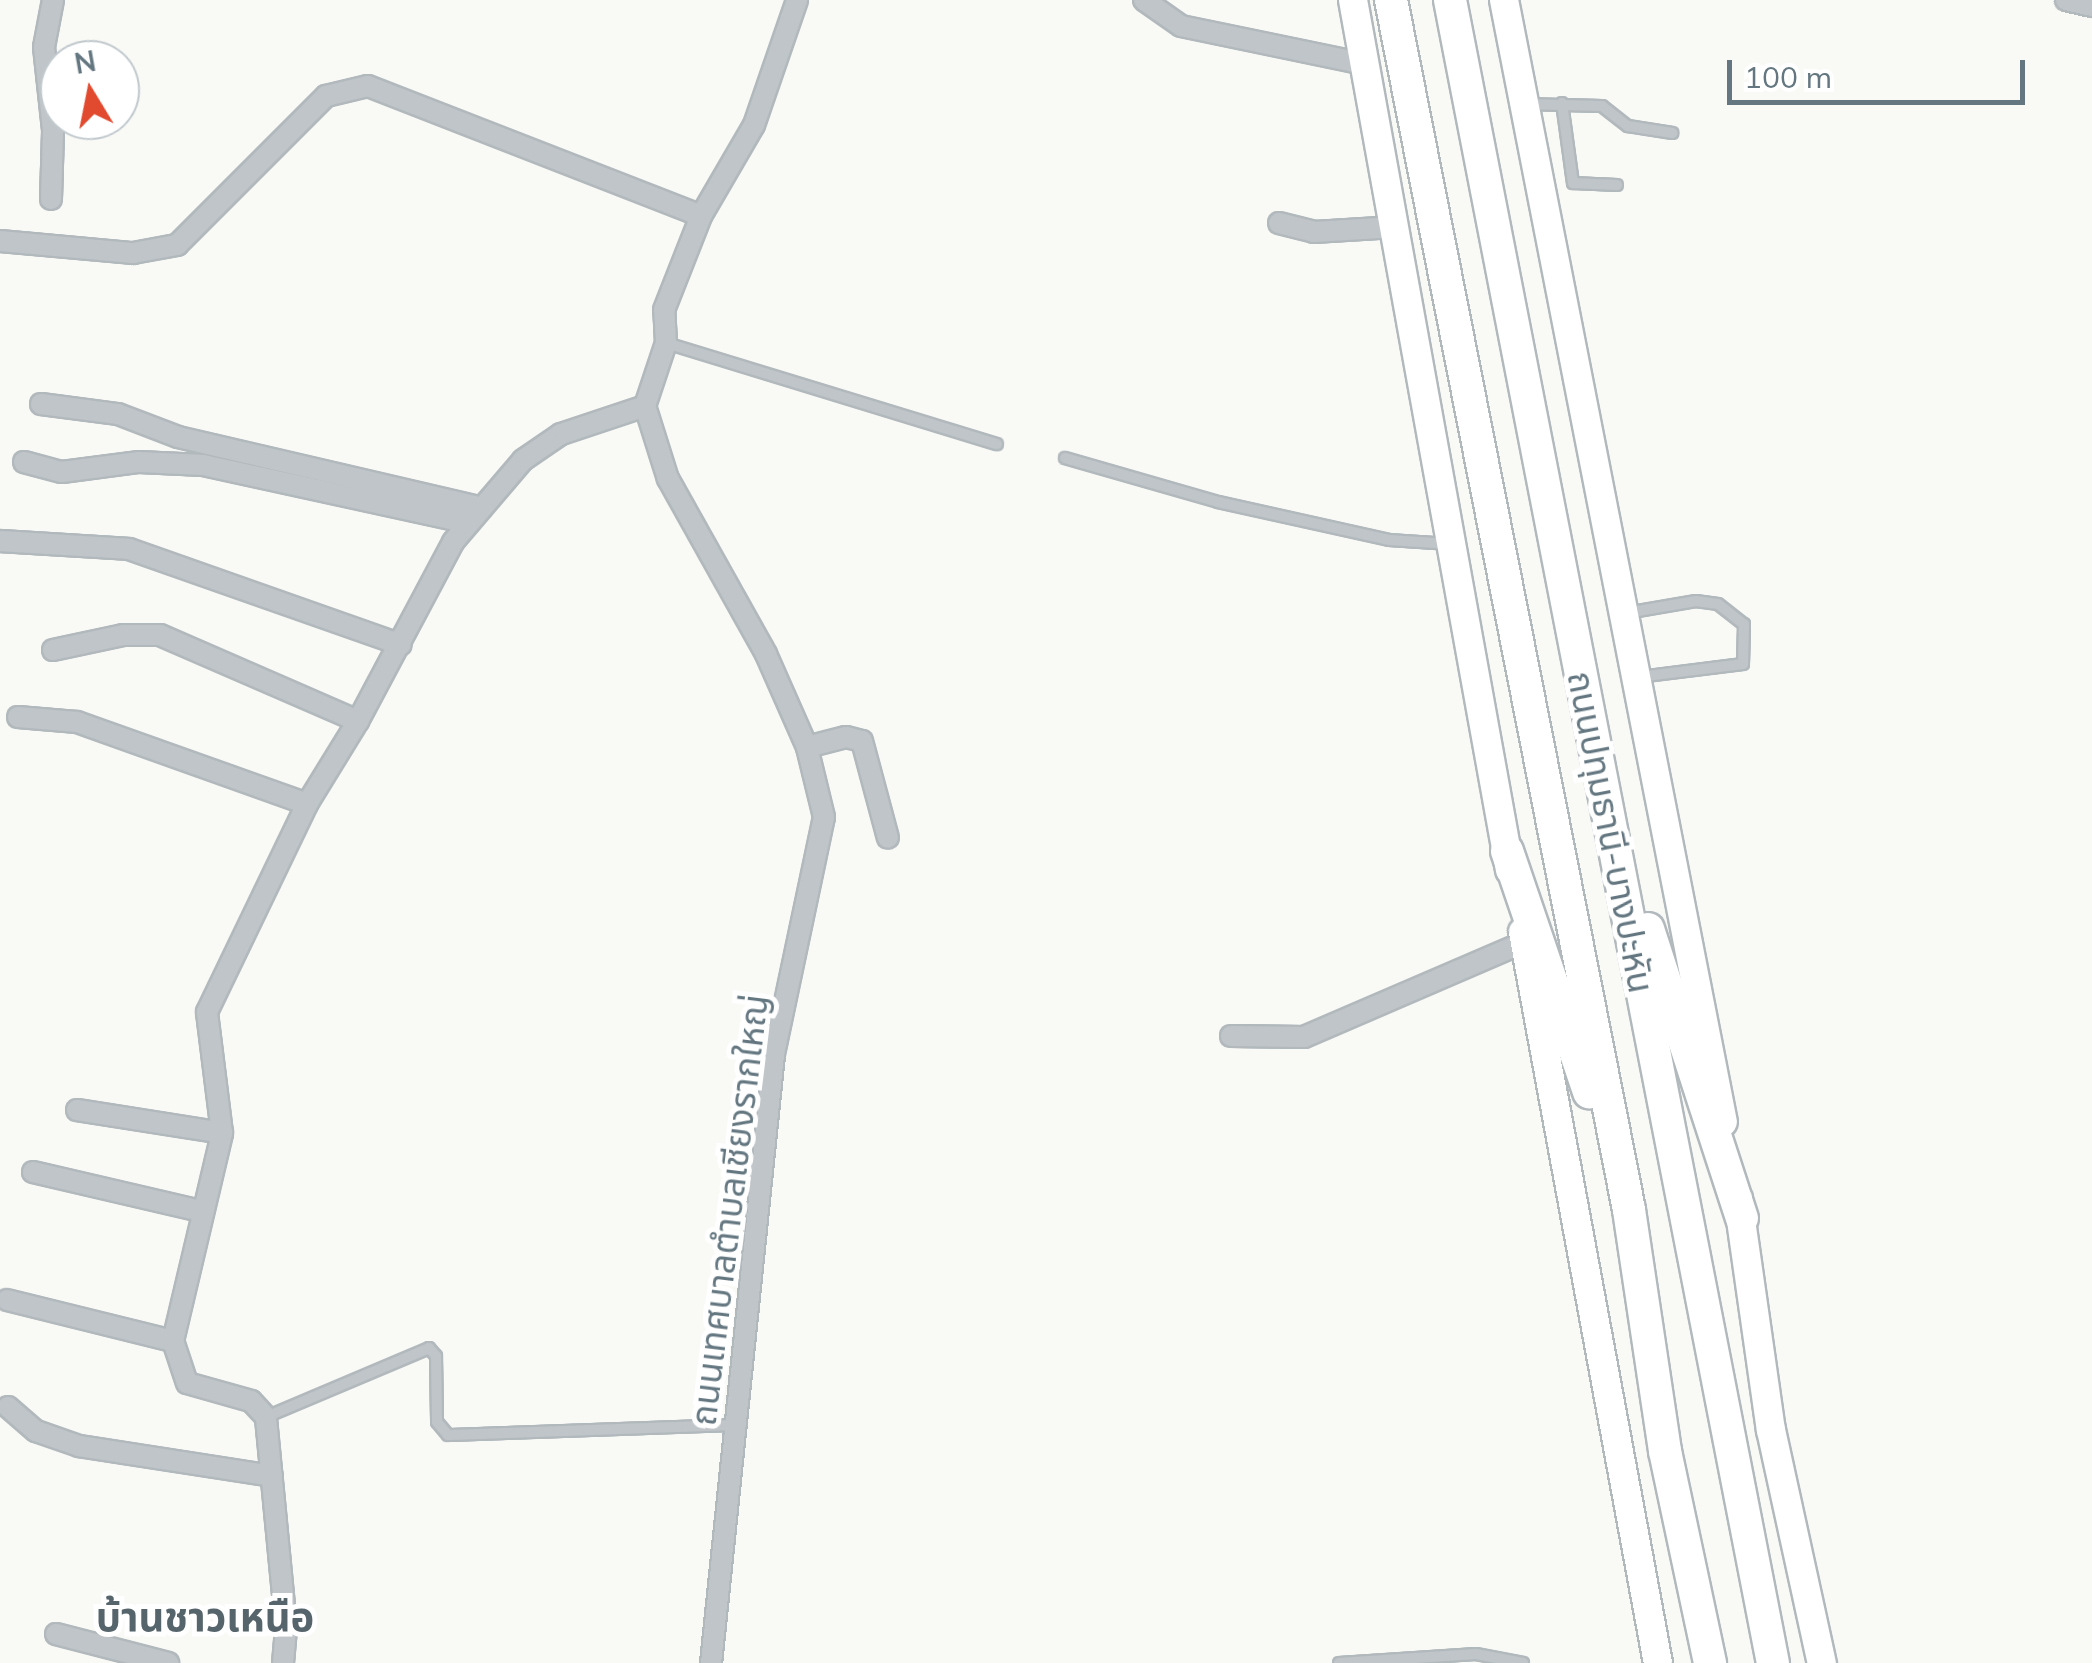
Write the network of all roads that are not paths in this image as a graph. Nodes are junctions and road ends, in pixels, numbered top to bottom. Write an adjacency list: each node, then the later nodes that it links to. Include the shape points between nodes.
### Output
1 (53, 0): 15 (street, via 44,47 53,130)
2 (797, 0): 16 (street, via 754,125)
3 (1144, 0): 10 (street, via 1181,26)
4 (1353, 0): 10 (main road)
5 (1391, 0): 45 (main road, ถนนปทุมธานี-บางปะหัน)
6 (1450, 0): 36 (main road, ถนนปทุมธานี-บางปะหัน)
7 (2066, 0): 8 (street)
8 (2092, 6)
9 (1507, 9): 12 (main road)
10 (1365, 64): 18 (main road)
11 (1562, 103): 12 (lane); 13 (lane, via 1602,106 1628,126); 14 (lane, via 1574,183)
12 (1524, 104): 29 (main road)
13 (1672, 133)
14 (1617, 185)
15 (51, 199)
16 (701, 216): 19 (street, via 368,86 326,96 177,245 133,252); 20 (street, via 664,310)
17 (1278, 223): 18 (street, via 1314,232)
18 (1396, 226): 28 (main road)
19 (0, 241)
20 (666, 342): 22 (street); 23 (lane)
21 (41, 404): 26 (street, via 118,414 178,437)
22 (645, 406): 26 (street, via 541,445); 35 (street, ถนนเทศบาลตำบลเชียงรากใหญ่, via 668,479 766,654)
23 (998, 444)
24 (1065, 458): 28 (lane, via 1389,540)
25 (24, 462): 26 (street, via 62,472 139,462 203,465)
26 (476, 516): 30 (street)
27 (0, 541): 30 (street, via 129,549)
28 (1456, 545): 39 (main road)
29 (1625, 613): 32 (main road); 32 (lane, via 1696,601 1718,604 1744,624 1743,664)
30 (401, 645): 34 (street)
31 (53, 650): 34 (street, via 123,635 160,635)
32 (1638, 677): 47 (main road)
33 (18, 718): 37 (street, via 77,722)
34 (358, 721): 37 (street)
35 (808, 747): 38 (street, via 846,737 862,741); 52 (street, ถนนเทศบาลตำบลเชียงรากใหญ่, via 824,817 774,1054)
36 (1604, 796): 47 (main road); 62 (main road, ถนนปทุมธานี-บางปะหัน)
37 (308, 804): 43 (street, via 207,1012)
38 (888, 838)
39 (1506, 851): 40 (main road); 45 (main road)
40 (1525, 942): 41 (street, via 1304,1037); 60 (main road)
41 (1232, 1036)
42 (77, 1110): 43 (street)
43 (222, 1133): 46 (street)
44 (33, 1172): 46 (street)
45 (1629, 1210): 61 (main road, ถนนปทุมธานี-บางปะหัน, via 1665,1451)
46 (202, 1211): 49 (street)
47 (1742, 1218): 63 (main road, via 1771,1430)
48 (8, 1300): 49 (street)
49 (172, 1342): 51 (street, via 186,1383 250,1401)
50 (8, 1408): 53 (street, via 36,1431 79,1446)
51 (266, 1417): 52 (lane, via 429,1348 436,1356 437,1422 448,1436); 53 (street)
52 (736, 1425): 57 (street, ถนนเทศบาลตำบลเชียงรากใหญ่)
53 (272, 1476): 56 (street, via 286,1626)
54 (56, 1634): 55 (street)
55 (168, 1663)
56 (283, 1663)
57 (710, 1663)
58 (1338, 1663): 59 (lane, via 1476,1654)
59 (1524, 1663)
60 (1658, 1663)
61 (1710, 1663)
62 (1773, 1663)
63 (1822, 1663)

